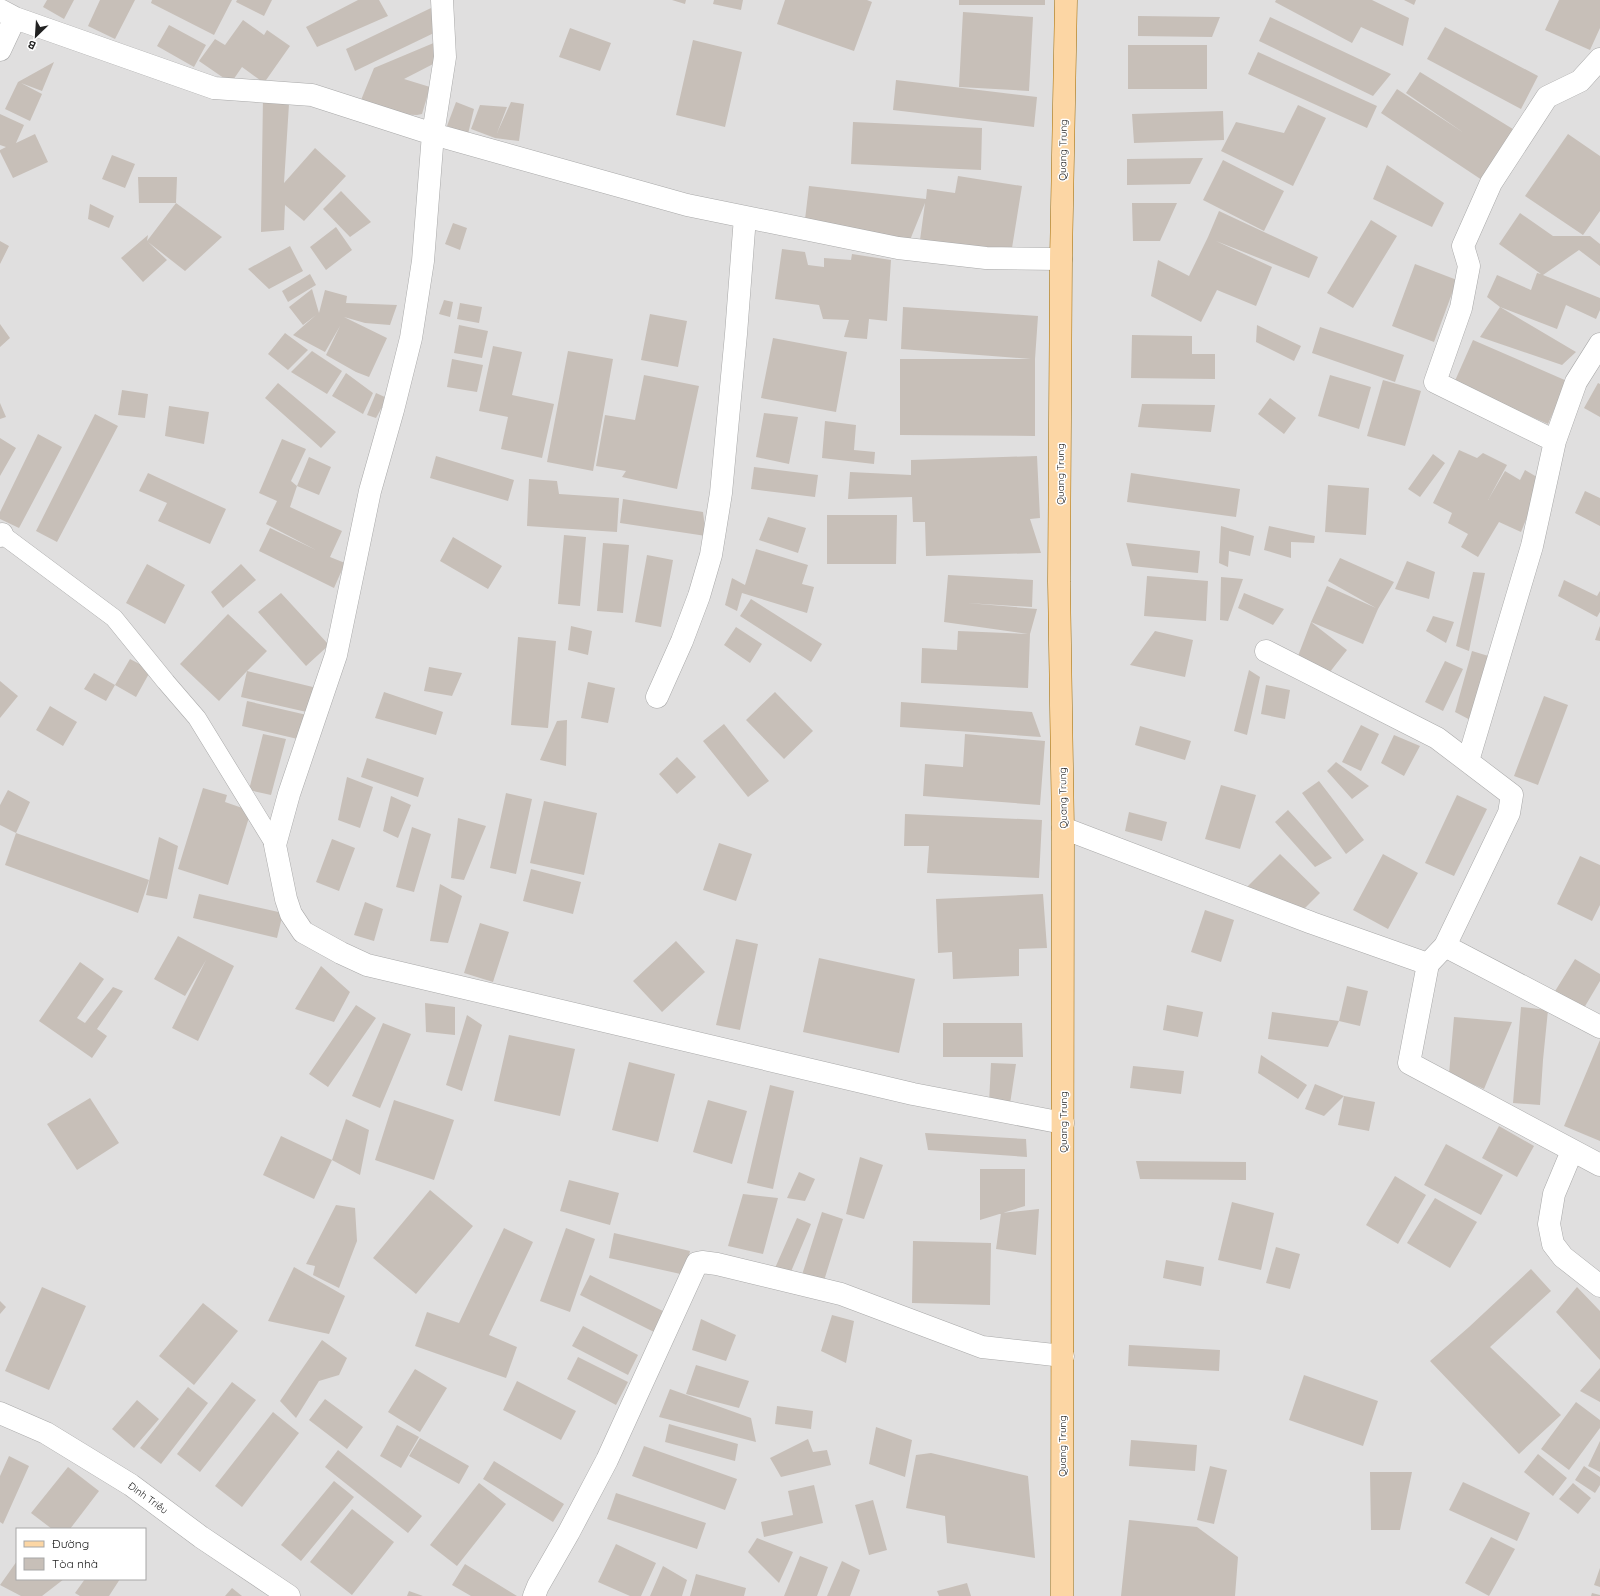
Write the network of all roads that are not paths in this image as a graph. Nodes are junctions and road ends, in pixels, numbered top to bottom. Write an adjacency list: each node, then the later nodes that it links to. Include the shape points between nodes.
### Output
1 (442, 0): 6 (street, via 445,57)
2 (1066, 0): 8 (main road, Quang Trung)
3 (7, 14): 4 (street); 6 (street, via 214,88 312,95)
4 (0, 50)
5 (1600, 59): 10 (street, via 1580,81 1547,97 1491,183 1463,246 1469,266 1467,280 1461,308 1435,382)
6 (433, 134): 7 (street, via 687,205); 16 (street, via 423,261 411,338 370,491 336,655 289,794)
7 (745, 217): 8 (street, via 898,248 986,258); 13 (street, via 722,477 711,556 682,641)
8 (1061, 259): 15 (main road, Quang Trung, via 1059,582)
9 (1600, 344): 10 (street, via 1576,382)
10 (1555, 441): 14 (street, via 1532,546)
11 (1, 534): 16 (lane, via 114,618 197,718)
12 (1266, 651): 14 (street, via 1436,738)
13 (657, 697)
14 (1468, 761): 17 (street, via 1512,795 1509,813)
15 (1063, 828): 18 (street, via 1312,923); 20 (main road, Quang Trung)
16 (275, 844): 20 (street, via 286,900 291,914 303,932 367,965 913,1094)
17 (1445, 946): 18 (street); 19 (street)
18 (1428, 964): 21 (street, via 1409,1063)
19 (1600, 1027)
20 (1063, 1123): 24 (main road, Quang Trung)
21 (1572, 1151): 22 (street); 23 (street, via 1554,1194 1549,1224 1553,1244 1563,1257)
22 (1600, 1165)
23 (1600, 1286)
24 (1063, 1356): 27 (street, via 982,1347 841,1294 717,1264 696,1263 606,1460); 28 (main road, Quang Trung)
25 (0, 1413): 26 (street, Đinh Triều, via 46,1433 131,1485 201,1537)
26 (289, 1596)
27 (534, 1596)
28 (1062, 1596)

